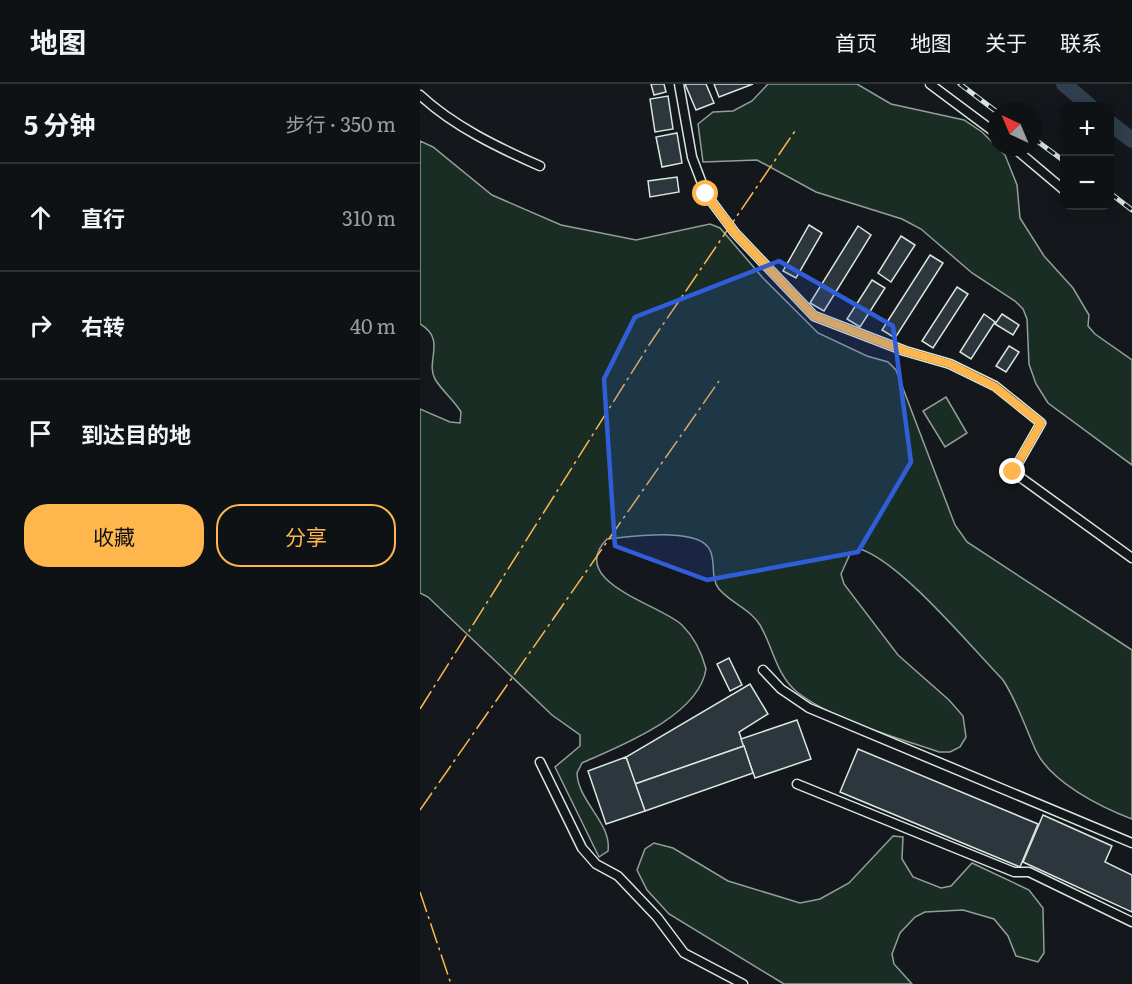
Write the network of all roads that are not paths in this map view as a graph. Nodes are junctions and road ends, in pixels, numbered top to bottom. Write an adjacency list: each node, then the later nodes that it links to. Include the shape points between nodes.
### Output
1 (679, 84): 8 (street, via 692,157 706,194 735,233 806,308 814,316 950,364 1012,399 1041,423 1013,472)
2 (930, 84): 4 (street)
3 (420, 95): 6 (street, via 505,151)
4 (988, 127)
5 (1024, 156): 7 (street)
6 (540, 166)
7 (1060, 186)
8 (1132, 558)
9 (763, 670): 12 (street, via 781,689 809,708)
10 (540, 762): 14 (street, via 582,848 596,864 618,876 684,953)
11 (797, 784): 13 (street, via 1014,872 1029,872)
12 (1132, 843)
13 (1132, 922)
14 (743, 984)

